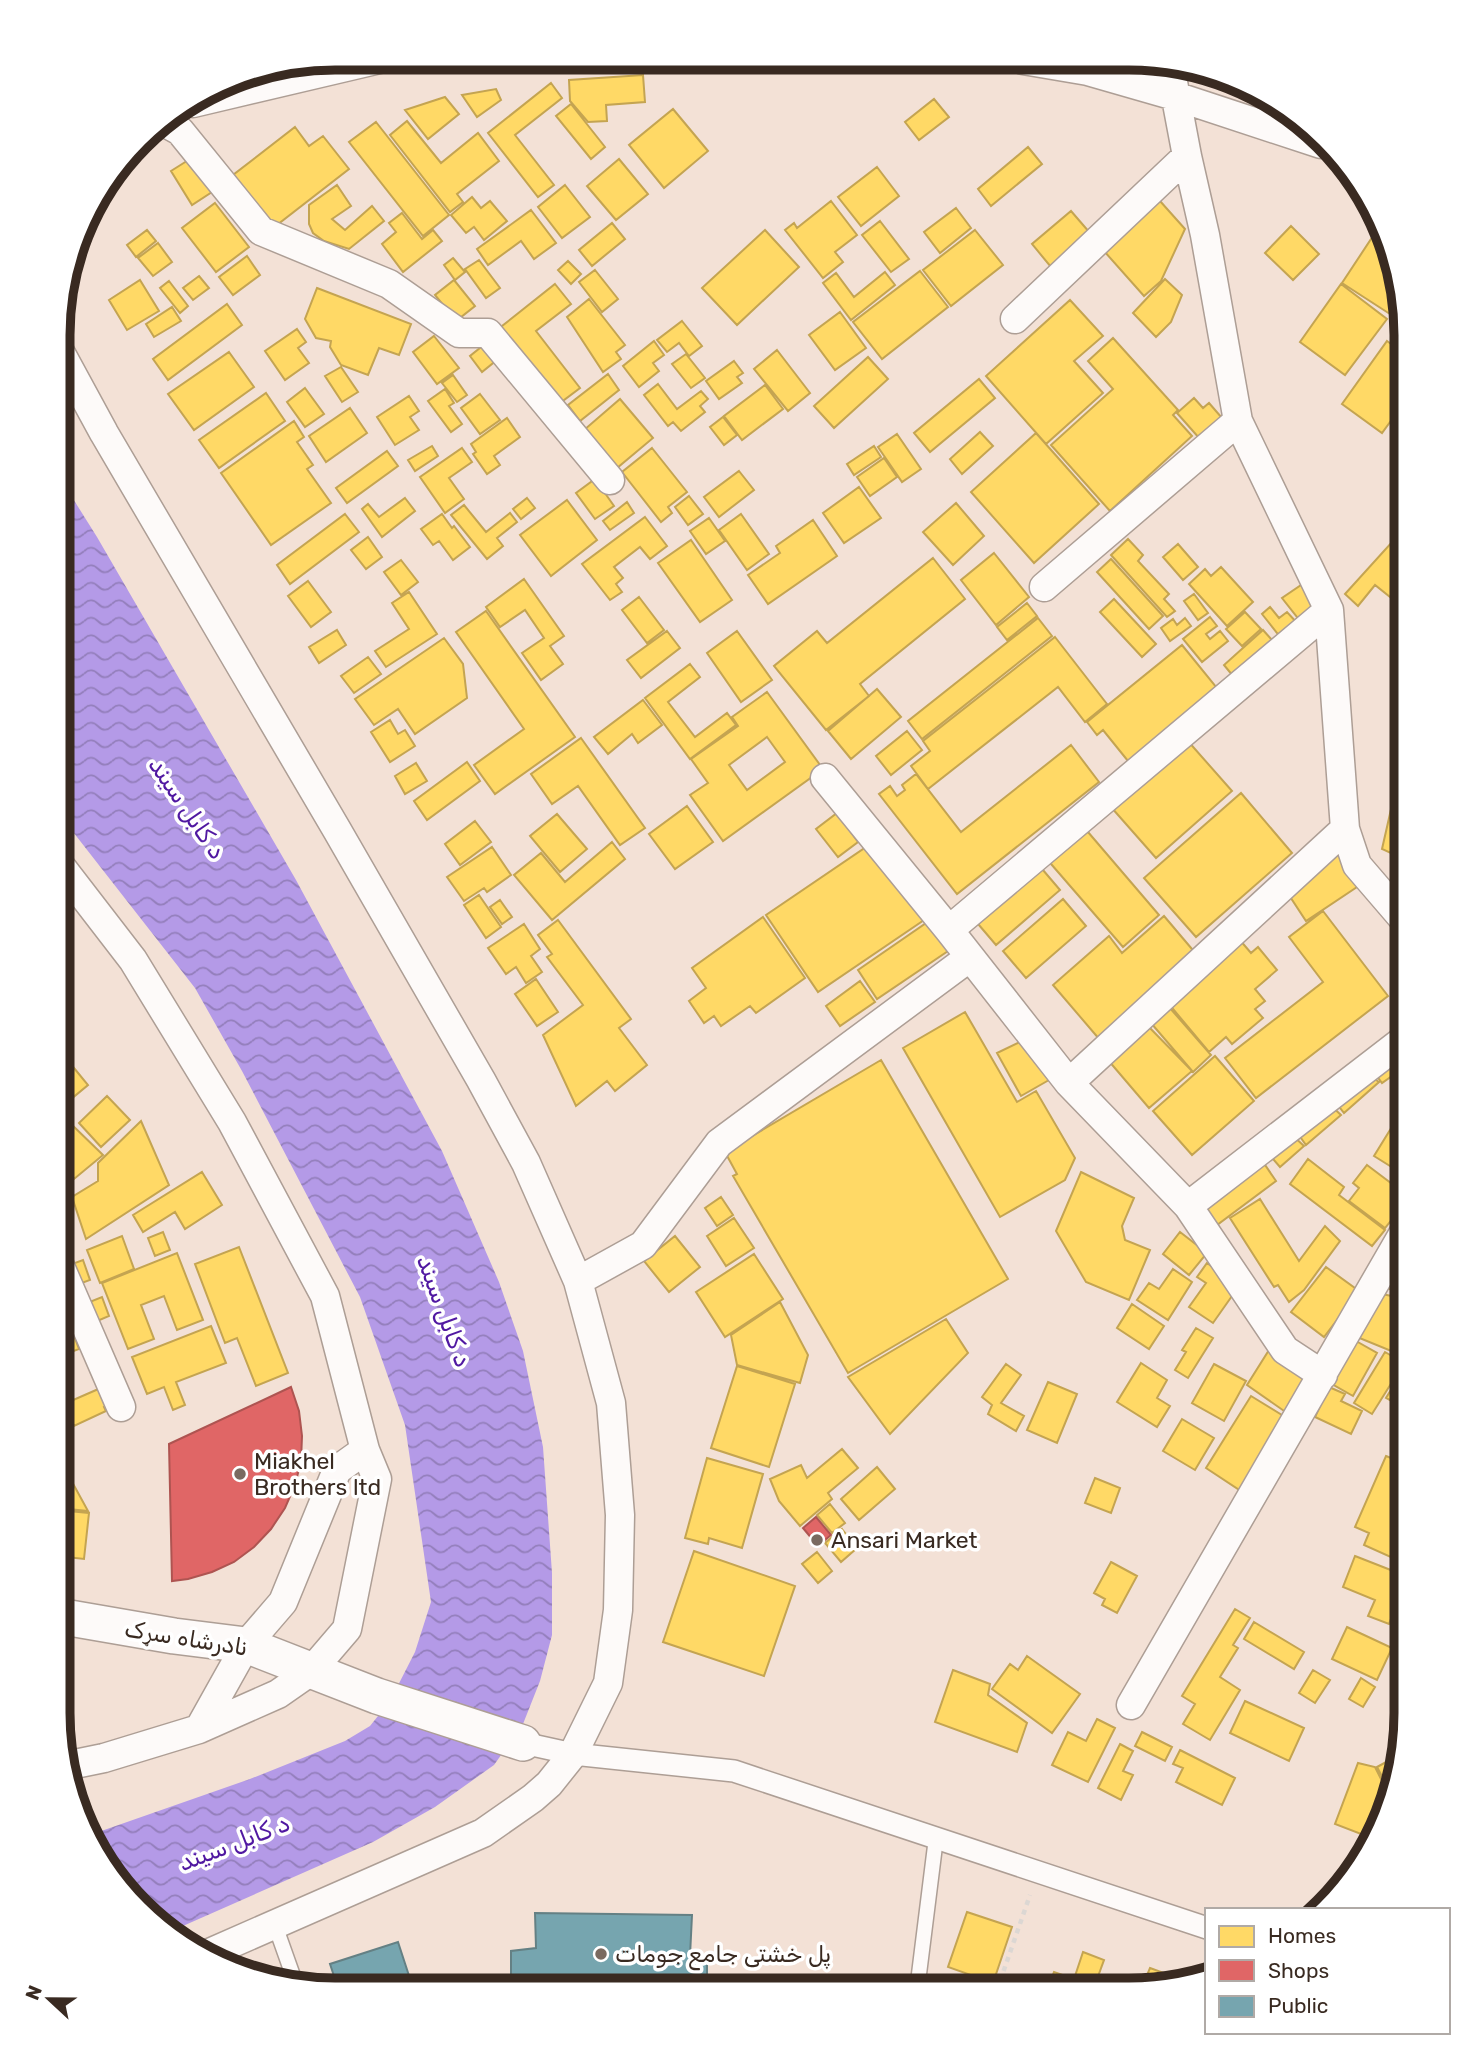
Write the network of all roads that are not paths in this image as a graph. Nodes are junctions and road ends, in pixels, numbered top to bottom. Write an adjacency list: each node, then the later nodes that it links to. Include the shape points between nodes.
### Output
1 (332, 70): 5 (street)
2 (1082, 70): 4 (street)
3 (1170, 73): 4 (street)
4 (1175, 96): 7 (street); 8 (street)
5 (218, 97)
6 (172, 127): 12 (street, via 261,231 389,284 459,333 488,333)
7 (1308, 140)
8 (1187, 156): 9 (street); 11 (street)
9 (1015, 319)
10 (70, 370): 25 (street, via 481,1080 526,1163)
11 (1238, 421): 13 (street); 14 (street)
12 (610, 480)
13 (1044, 587)
14 (1329, 610): 16 (street); 19 (street)
15 (825, 778): 19 (street)
16 (1345, 829): 18 (street, via 1357,865); 22 (street)
17 (70, 879): 29 (street, via 140,972 232,1122 325,1296)
18 (1394, 908)
19 (949, 930): 20 (street)
20 (970, 957): 22 (street); 25 (street, via 719,1143 643,1245)
21 (1394, 1047): 23 (street)
22 (1069, 1083): 23 (street)
23 (1188, 1206): 27 (street, via 1285,1350)
24 (1394, 1250): 27 (street)
25 (578, 1281): 36 (street, via 611,1403 620,1515 618,1610 608,1683)
26 (70, 1291): 28 (street)
27 (1323, 1375): 33 (street)
28 (121, 1407)
29 (365, 1450): 31 (street, via 337,1470 283,1602); 32 (street, via 377,1479 347,1629)
30 (70, 1618): 31 (street, نادرشاه سړک)
31 (246, 1645): 32 (street, نادرشاه سړک); 34 (street)
32 (311, 1671): 34 (street, via 278,1694); 35 (street, نادرشاه سړک)
33 (1131, 1705)
34 (199, 1729): 37 (street)
35 (523, 1743): 36 (street)
36 (573, 1754): 38 (street, via 734,1771); 39 (street, via 549,1784 483,1833)
37 (75, 1764)
38 (936, 1838): 40 (street); 43 (lane)
39 (275, 1925): 41 (street); 42 (lane)
40 (1205, 1927)
41 (216, 1950)
42 (293, 1975)
43 (918, 1978)

